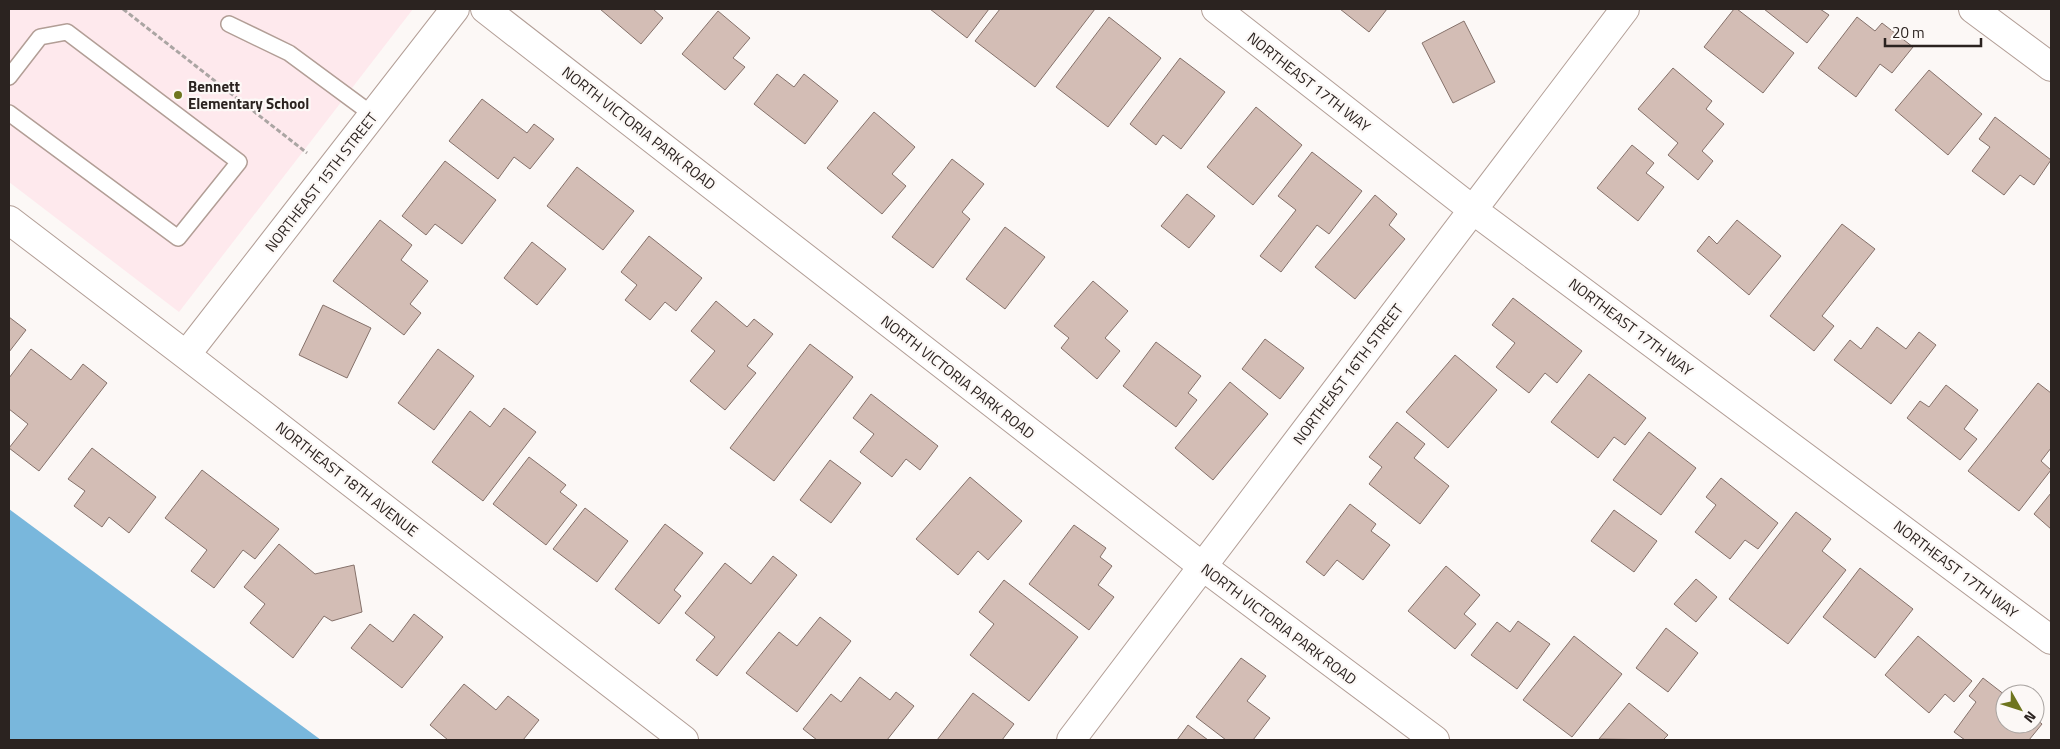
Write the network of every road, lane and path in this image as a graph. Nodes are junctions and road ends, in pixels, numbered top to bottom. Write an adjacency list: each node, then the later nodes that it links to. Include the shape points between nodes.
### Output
1 (123, 9): 12 (path)
2 (455, 9): 11 (street, NORTHEAST 15TH STREET)
3 (485, 9): 16 (street, NORTH VICTORIA PARK ROAD)
4 (1216, 9): 13 (street, NORTHEAST 17TH WAY)
5 (1625, 9): 13 (street, NORTHEAST 16TH STREET)
6 (1973, 9): 8 (street)
7 (228, 24): 11 (lane, via 289,52)
8 (2051, 67)
9 (9, 77): 10 (lane, via 40,37 67,32 239,162 178,238)
10 (9, 113)
11 (373, 115): 15 (street, NORTHEAST 15TH STREET)
12 (307, 153)
13 (1473, 210): 16 (street, NORTHEAST 16TH STREET); 17 (street, NORTHEAST 17TH WAY)
14 (9, 220): 15 (street, NORTHEAST 18TH AVENUE)
15 (186, 355): 18 (street, NORTHEAST 18TH AVENUE)
16 (1202, 566): 19 (street, NORTHEAST 16TH STREET); 20 (street, NORTH VICTORIA PARK ROAD)
17 (2051, 640)
18 (684, 740)
19 (1070, 740)
20 (1435, 740)

